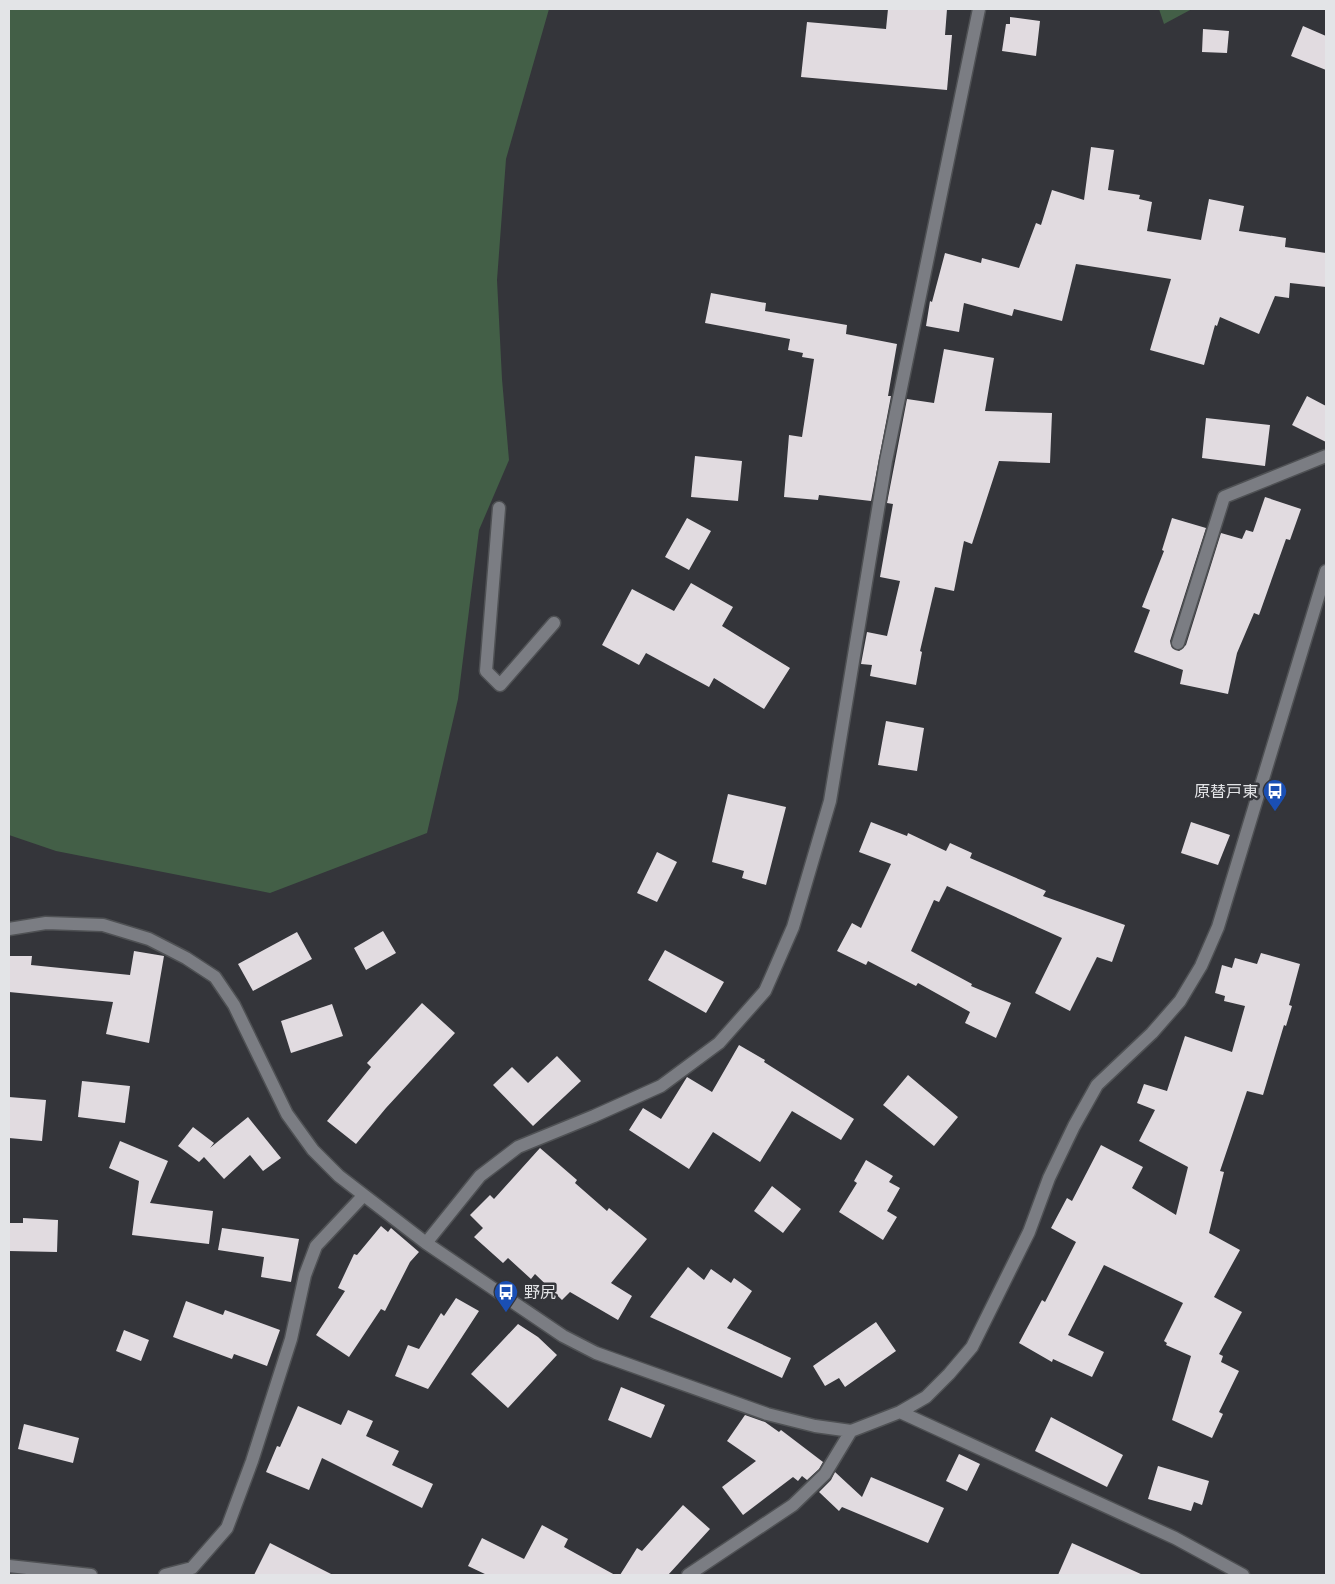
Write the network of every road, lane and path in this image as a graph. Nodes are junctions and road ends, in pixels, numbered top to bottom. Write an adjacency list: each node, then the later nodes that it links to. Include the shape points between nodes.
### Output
1 (979, 9): 9 (street, via 886,462 830,801 794,927 765,991 719,1044 661,1086 518,1147 480,1176)
2 (1326, 456): 6 (street, via 1224,496)
3 (499, 508): 5 (street, via 486,672 500,685)
4 (1326, 571): 10 (street, via 1218,927 1201,966 1180,1001 1152,1033 1097,1085 1049,1178 1029,1232 972,1347 926,1397)
5 (554, 624)
6 (1178, 643)
7 (9, 929): 8 (street, via 46,923 103,925 149,939 215,977 234,1005 287,1114 313,1150)
8 (363, 1196): 9 (street); 14 (street, via 316,1246 252,1461 227,1528 192,1568)
9 (426, 1243): 11 (street, via 563,1336 596,1353 768,1414 815,1426)
10 (900, 1412): 11 (street); 16 (street, via 1176,1538)
11 (851, 1430): 15 (street, via 825,1474 793,1505)
12 (9, 1566): 13 (street)
13 (91, 1575)
14 (164, 1575)
15 (688, 1575)
16 (1243, 1575)

